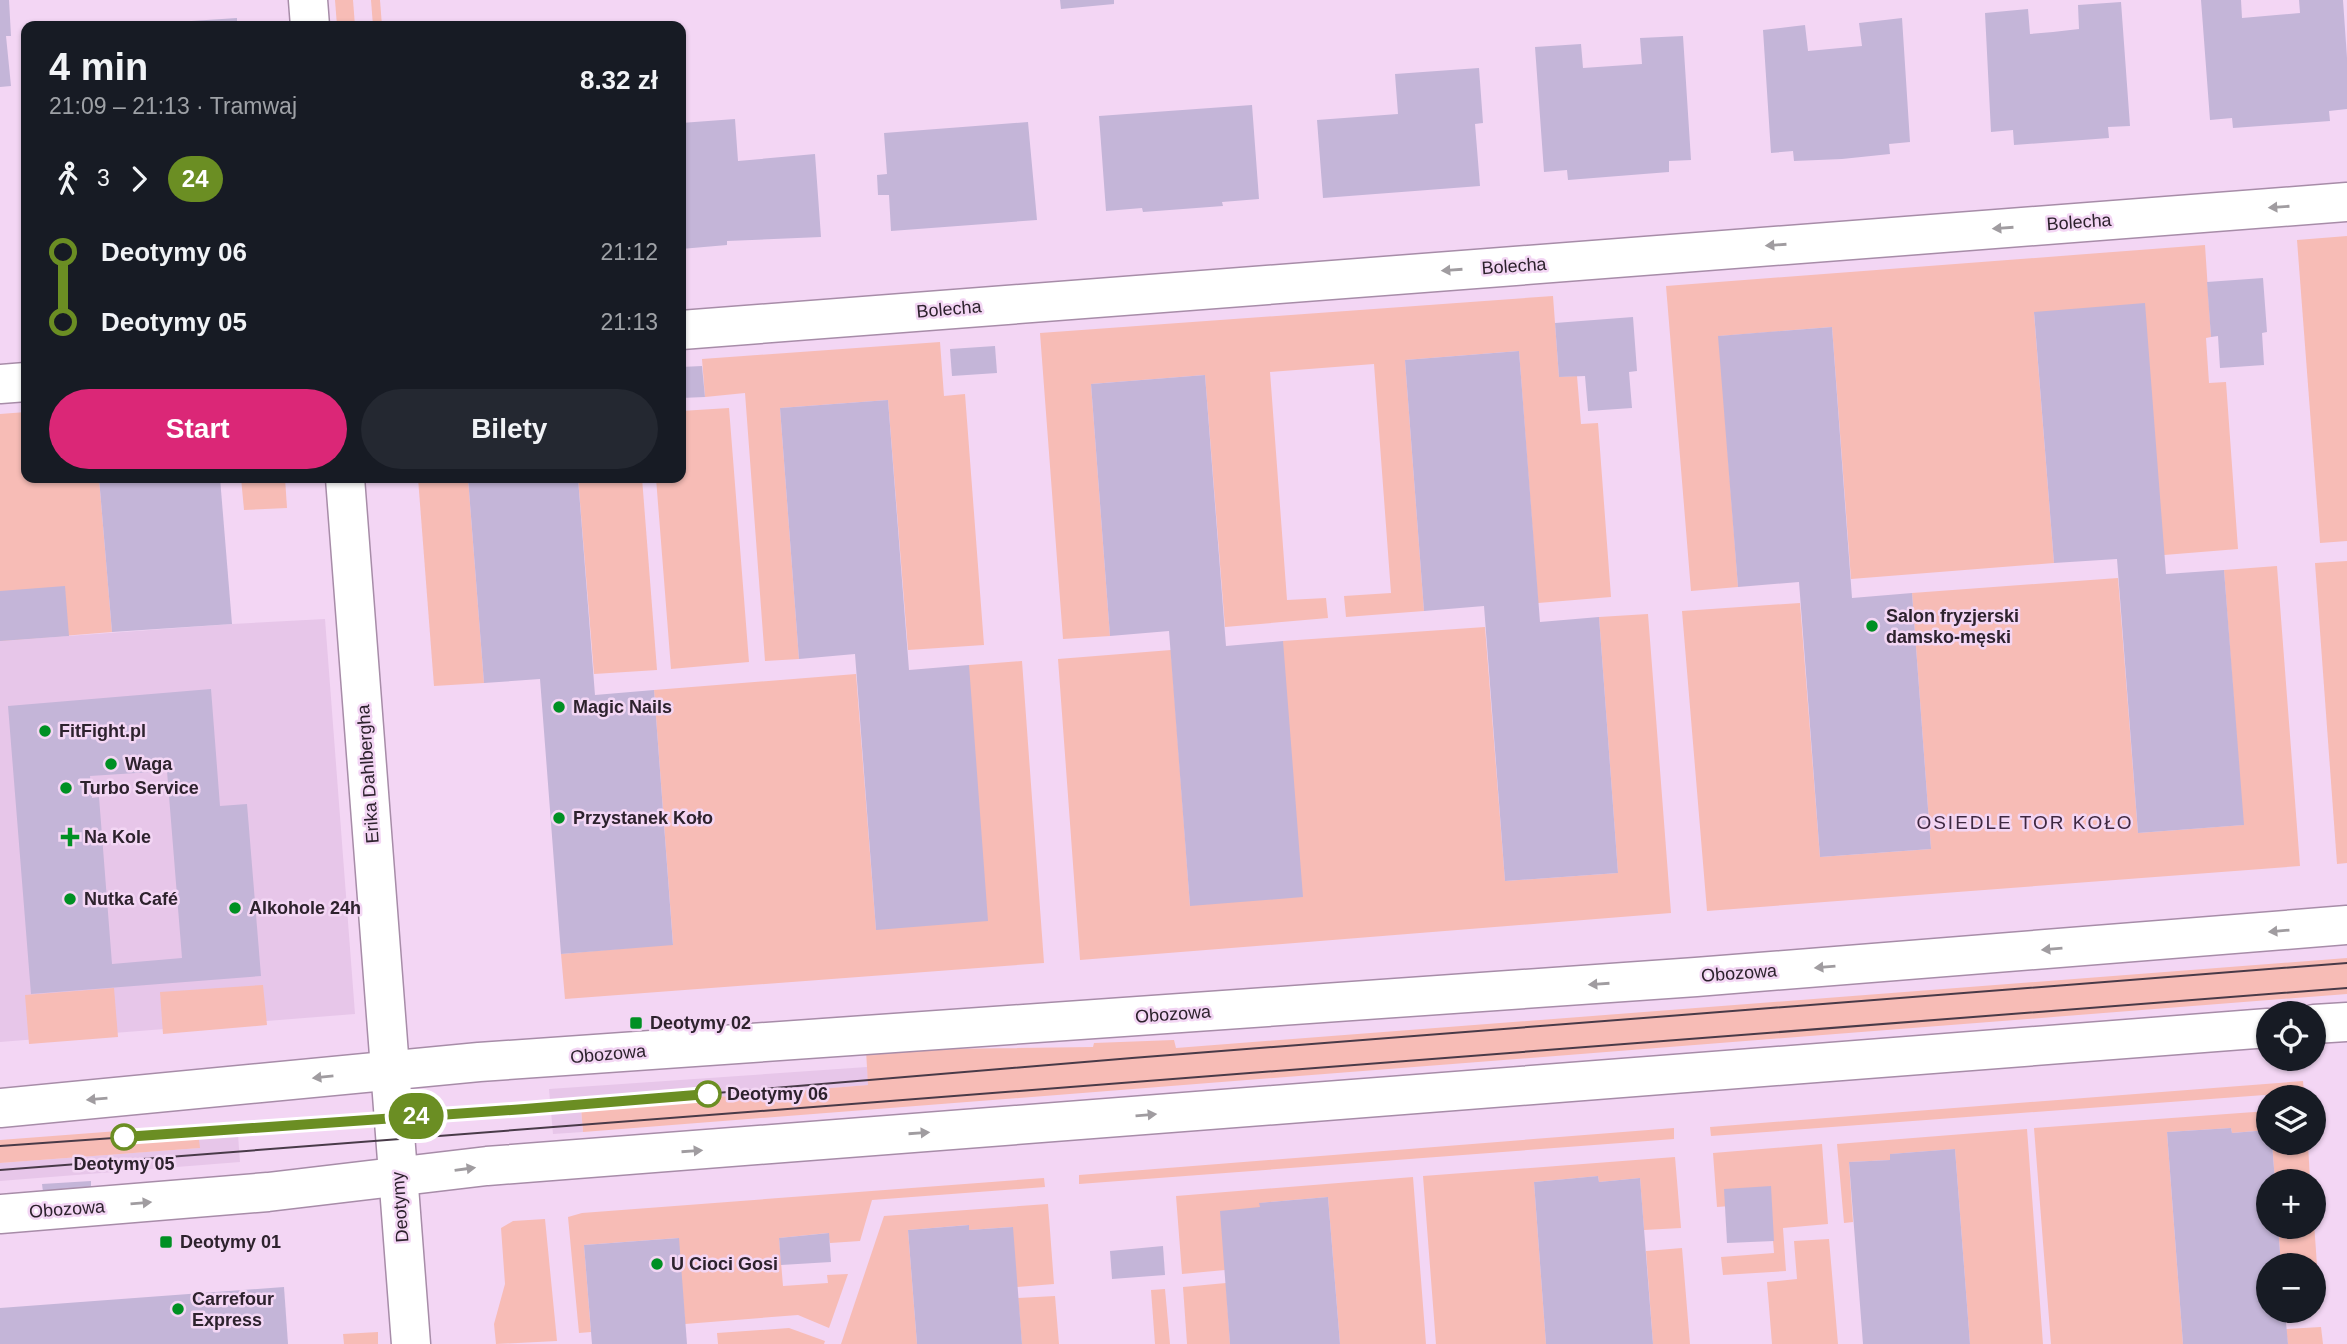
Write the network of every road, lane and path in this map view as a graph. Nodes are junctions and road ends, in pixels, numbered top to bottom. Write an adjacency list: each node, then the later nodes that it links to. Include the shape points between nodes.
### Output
1 (308, 0): 2 (street)
2 (310, 21)
3 (2347, 202): 4 (street, Bolecha, one-way to 4)
4 (686, 330)
5 (21, 382): 6 (street)
6 (0, 384)
7 (345, 483): 12 (street, Erika Dahlbergha)
8 (2347, 925): 12 (street, Obozowa, one-way to 12, via 1668,979)
9 (2347, 1022): 10 (street)
10 (2326, 1023)
11 (2256, 1029): 14 (street, Obozowa, one-way to 11, via 487,1166)
12 (391, 1070): 13 (street, Obozowa, one-way to 13); 14 (street, Deotymy)
13 (0, 1108)
14 (398, 1178): 15 (street, Obozowa, one-way to 14); 16 (street, Deotymy)
15 (0, 1214)
16 (411, 1344)

